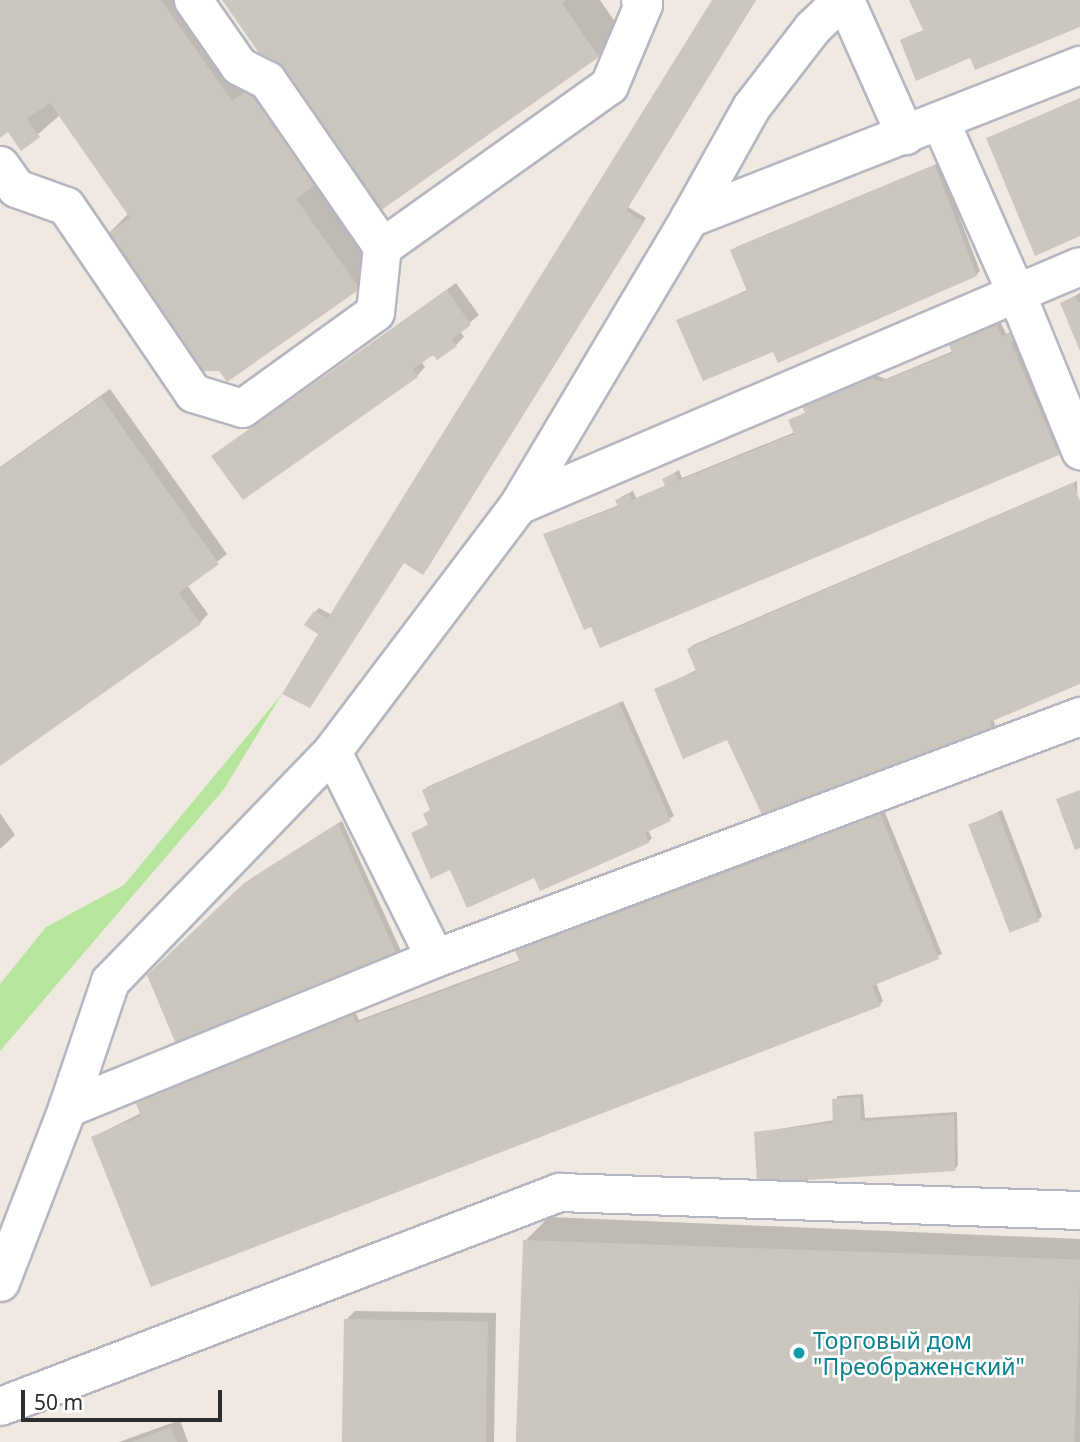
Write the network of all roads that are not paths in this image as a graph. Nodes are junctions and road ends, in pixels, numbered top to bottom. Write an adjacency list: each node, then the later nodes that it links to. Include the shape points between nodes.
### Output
1 (193, 0): 9 (lane, via 239,66 267,80)
2 (640, 0): 9 (lane, via 643,4 609,85)
3 (843, 0): 6 (lane); 8 (lane, via 812,29 751,107)
4 (1080, 65): 5 (lane)
5 (940, 121): 6 (lane); 11 (lane)
6 (905, 135): 8 (lane)
7 (0, 165): 9 (lane, via 16,188 65,206 193,393 242,408 374,313)
8 (689, 218): 13 (lane)
9 (382, 247)
10 (1080, 266): 11 (lane)
11 (1016, 293): 12 (lane); 13 (lane)
12 (1080, 450)
13 (518, 505): 15 (lane)
14 (1080, 716): 16 (lane)
15 (332, 751): 16 (lane); 17 (lane, via 110,981)
16 (435, 958): 17 (lane)
17 (67, 1108): 19 (lane)
18 (1080, 1210): 20 (lane, via 559,1192)
19 (0, 1282)
20 (0, 1406)

